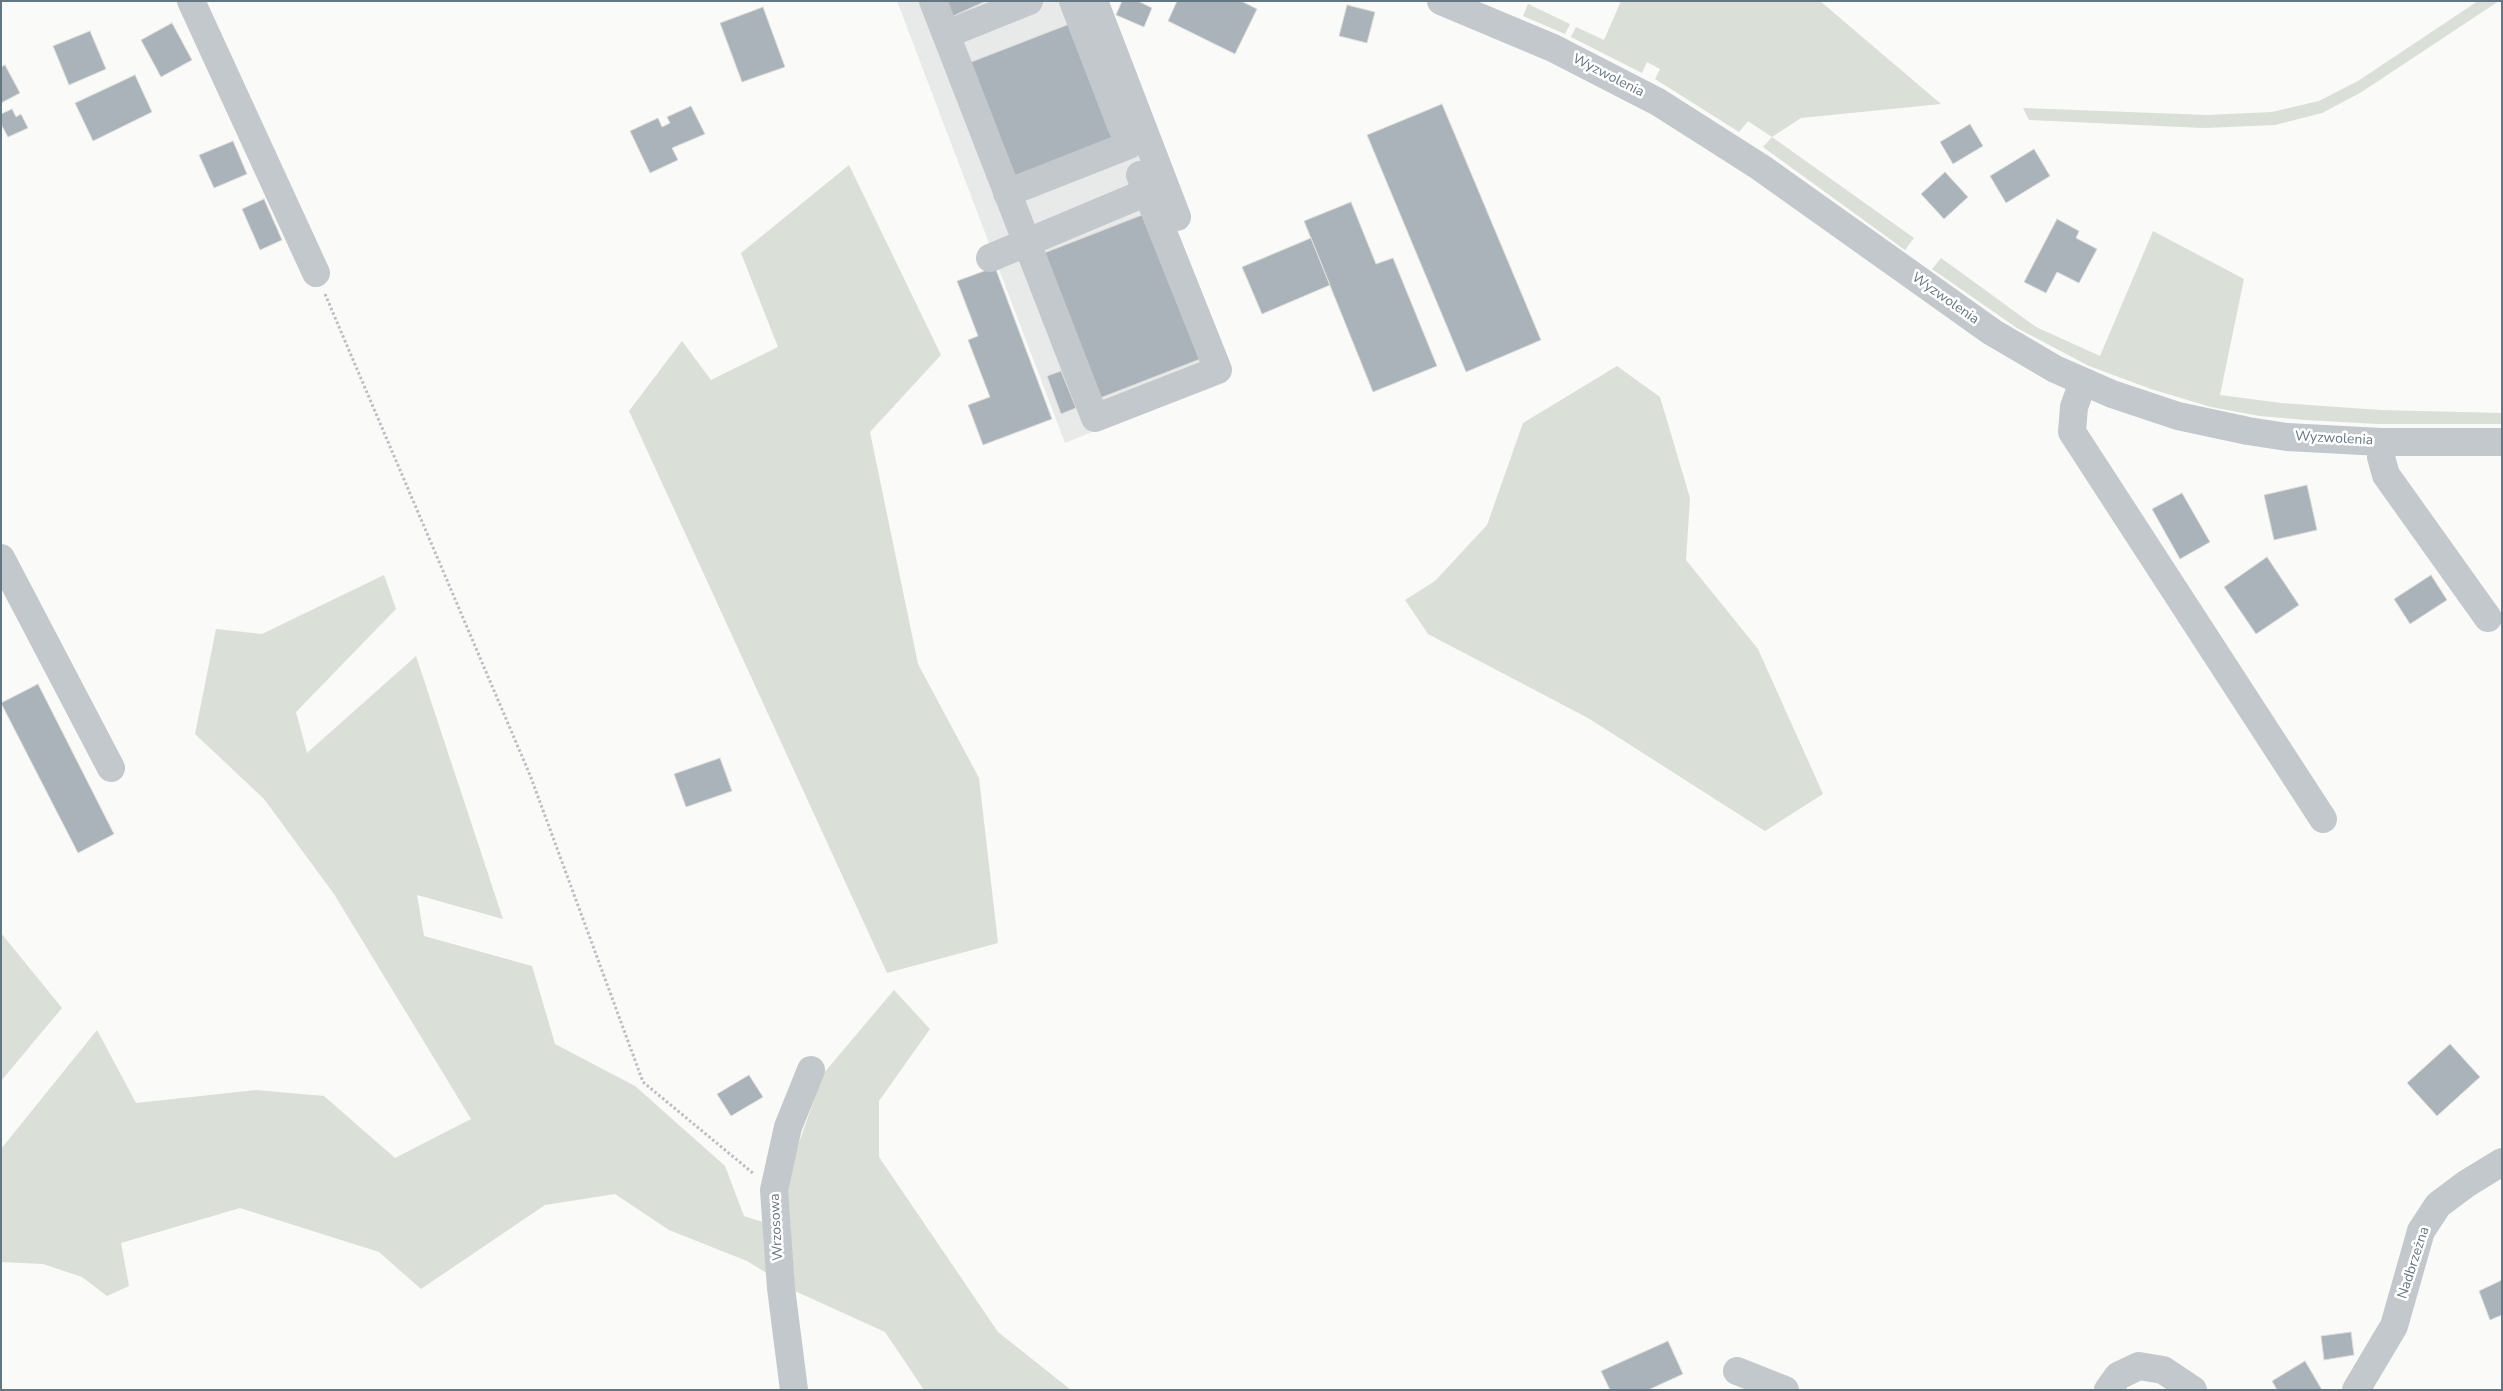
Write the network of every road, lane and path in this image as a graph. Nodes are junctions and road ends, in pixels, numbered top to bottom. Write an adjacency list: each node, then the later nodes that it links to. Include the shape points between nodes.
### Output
1 (191, 1): 13 (street)
2 (934, 1): 7 (street)
3 (1029, 1): 7 (street)
4 (1073, 1): 8 (street)
5 (1094, 1): 14 (street)
6 (1441, 1): 15 (street, Wyzwolenia, via 1553,48 1675,112 1760,167 1962,312 2026,353)
7 (947, 34): 10 (street)
8 (1129, 145): 9 (street); 10 (street)
9 (1147, 192): 11 (street); 11 (street, via 1218,370 1096,418)
10 (1007, 193): 11 (street)
11 (1026, 243): 12 (street)
12 (990, 258)
13 (316, 273): 24 (path, via 530,775 643,1082)
14 (1235, 369)
15 (2083, 382): 16 (street, Wyzwolenia, via 2142,405 2215,425 2287,436); 21 (street, via 2074,407 2072,432)
16 (2381, 442): 17 (street, Wyzwolenia); 19 (street, via 2386,475)
17 (2502, 442)
18 (1, 558): 20 (street)
19 (2488, 618)
20 (111, 768)
21 (2323, 819)
22 (811, 1070): 24 (street, Wrzosowa, via 788,1127)
23 (2502, 1162): 30 (street, Nadbrzeżna, via 2438,1206 2422,1232 2394,1326)
24 (774, 1190): 26 (street, Wrzosowa, via 781,1288)
25 (1737, 1371): 27 (street)
26 (794, 1390)
27 (1785, 1390)
28 (2108, 1390): 29 (street, via 2118,1376 2139,1366 2163,1370)
29 (2193, 1390)
30 (2356, 1390)

